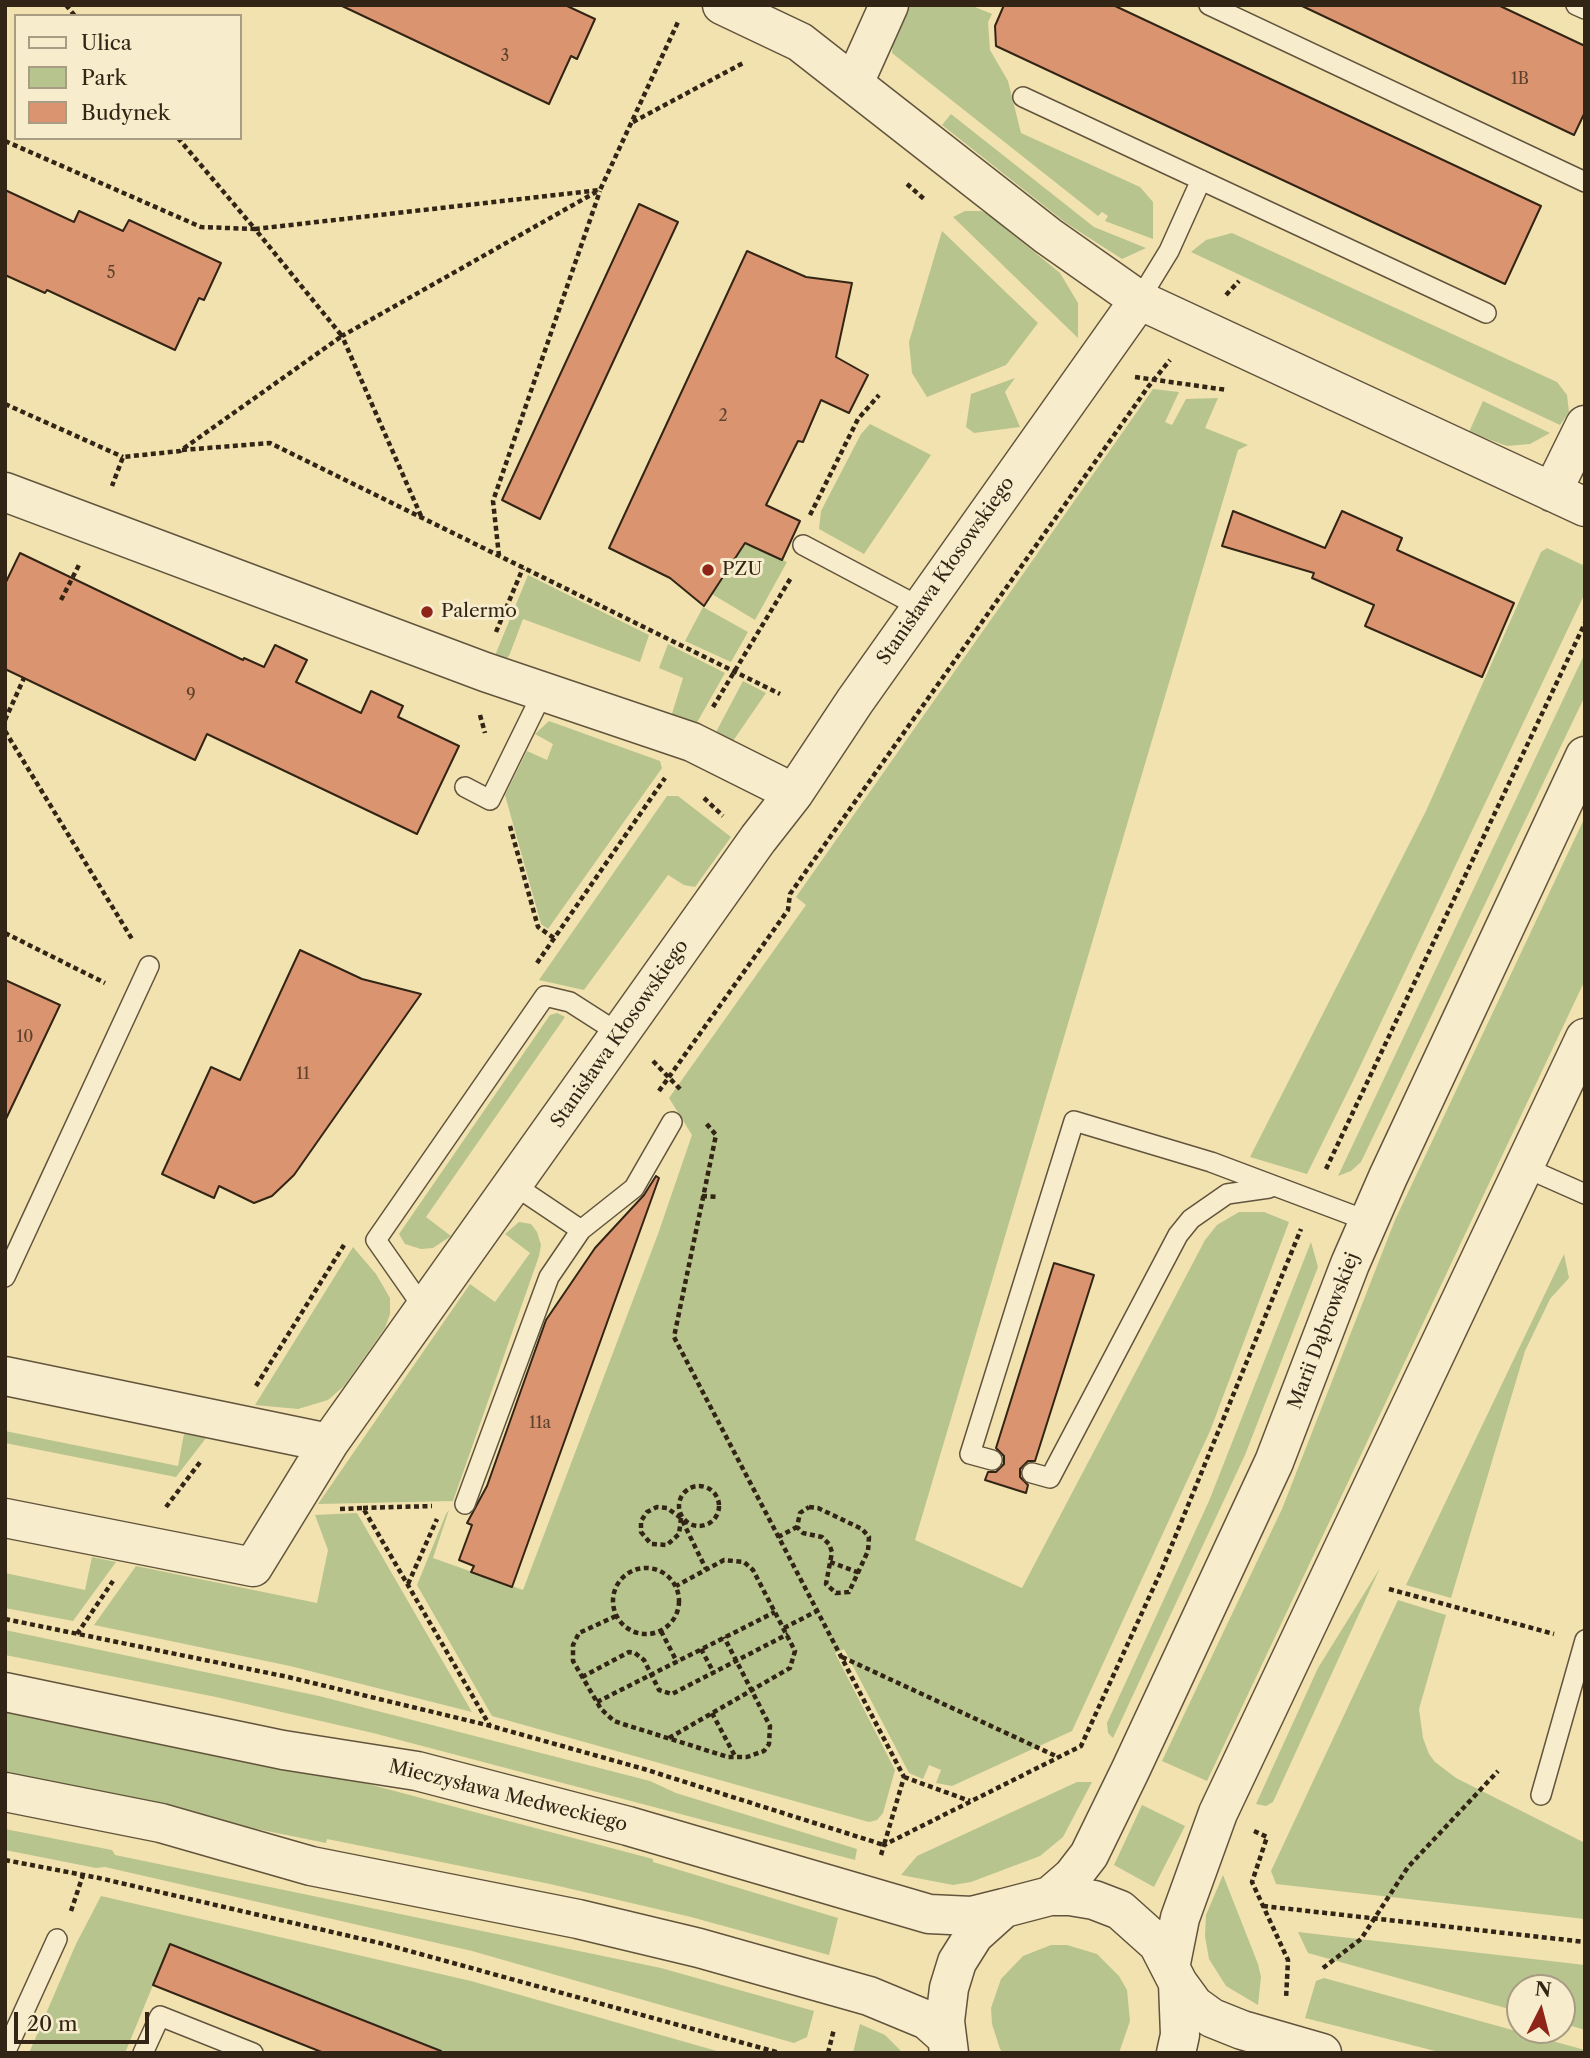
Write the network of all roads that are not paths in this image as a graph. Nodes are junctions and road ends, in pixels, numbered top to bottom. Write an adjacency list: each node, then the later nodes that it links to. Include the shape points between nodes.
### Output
1 (722, 5): 6 (street, via 800,43)
2 (889, 5): 6 (street)
3 (1209, 5): 9 (lane)
4 (1576, 5): 5 (lane)
5 (1585, 9)
6 (854, 83): 10 (street, via 1048,236)
7 (1023, 97): 8 (lane)
8 (1201, 180): 10 (lane, via 1169,251); 11 (lane)
9 (1585, 182)
10 (1139, 300): 14 (street); 16 (street, Stanisława Kłosowskiego)
11 (1486, 313)
12 (1585, 425): 14 (street)
13 (5, 492): 17 (street)
14 (1569, 500)
15 (803, 545): 16 (lane)
16 (920, 607): 20 (street, Stanisława Kłosowskiego)
17 (544, 690): 19 (lane, via 489,800); 20 (street, via 691,742)
18 (1585, 756): 29 (street, Marii Dąbrowskiej)
19 (465, 787)
20 (794, 793): 22 (street, Stanisława Kłosowskiego)
21 (149, 966): 31 (lane)
22 (620, 1034): 26 (street, Stanisława Kłosowskiego); 32 (lane, via 570,1002 545,996 376,1240)
23 (1585, 1038): 25 (street)
24 (672, 1122): 30 (lane, via 634,1188)
25 (1524, 1167): 28 (lane); 46 (street, via 1218,1813 1180,1918)
26 (514, 1185): 30 (lane); 32 (street, Stanisława Kłosowskiego)
27 (1274, 1188): 29 (lane); 35 (lane, via 1211,1162 1074,1121 970,1454); 36 (lane, via 1227,1194 1191,1219 1178,1235 1050,1478)
28 (1585, 1194)
29 (1368, 1221): 43 (street, Marii Dąbrowskiej, via 1274,1462 1124,1783 1089,1855)
30 (581, 1230): 37 (lane, via 549,1278)
31 (5, 1277)
32 (425, 1310): 34 (street, Stanisława Kłosowskiego)
33 (5, 1376): 34 (street)
34 (329, 1443): 38 (street, Stanisława Kłosowskiego, via 253,1567)
35 (992, 1460)
36 (1032, 1473)
37 (465, 1504)
38 (5, 1518)
39 (1584, 1641): 42 (lane)
40 (5, 1692): 44 (street, Mieczysława Medweckiego, via 283,1750 418,1771 628,1826 929,1914 956,1918)
41 (5, 1792): 47 (street, via 161,1823 311,1866 686,1945 869,1996 927,2020)
42 (1541, 1796)
43 (1050, 1896): 44 (street, Mieczysława Medweckiego); 46 (street, via 1086,1898 1119,1910 1147,1932)
44 (1004, 1908): 47 (street, via 981,1926 957,1962 947,1997)
45 (57, 1939): 48 (lane)
46 (1175, 1973): 51 (street, via 1180,2035); 52 (street, via 1194,2005 1212,2018)
47 (947, 2045)
48 (5, 2053)
49 (143, 2053): 50 (lane, via 160,2017)
50 (253, 2053)
51 (1176, 2053)
52 (1322, 2053)

